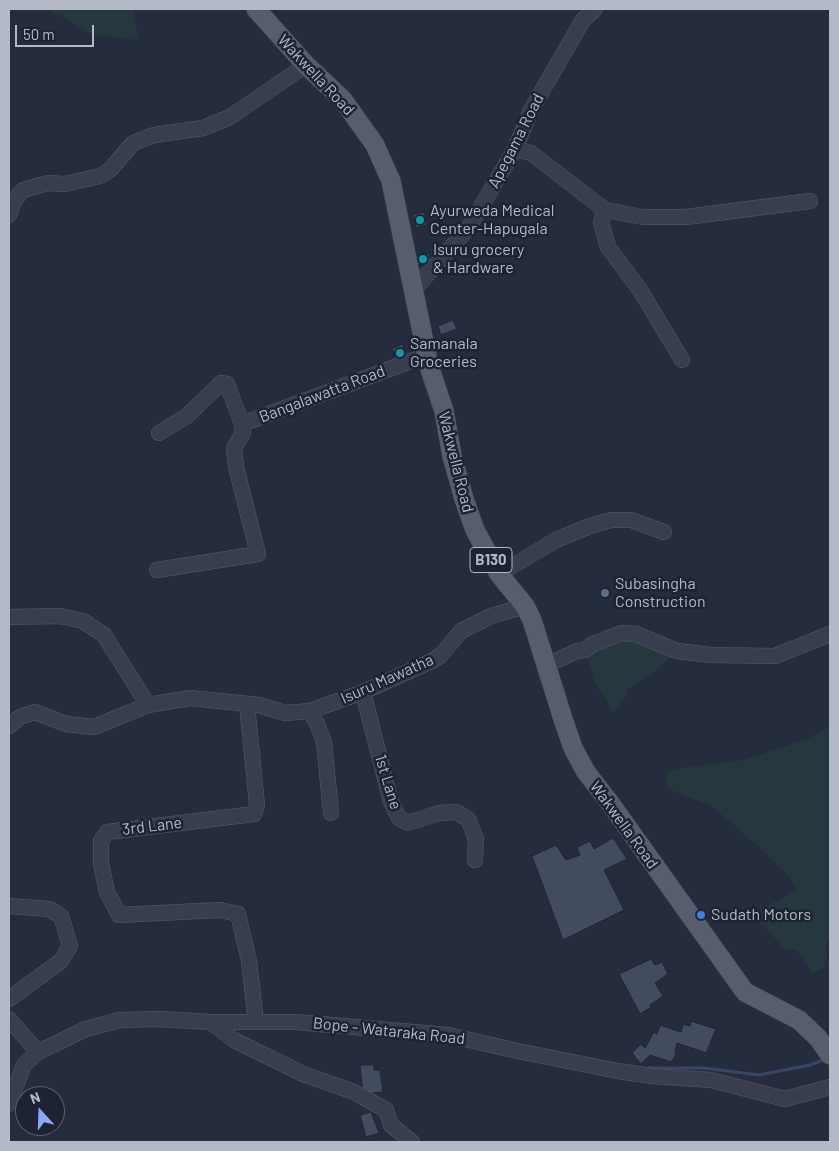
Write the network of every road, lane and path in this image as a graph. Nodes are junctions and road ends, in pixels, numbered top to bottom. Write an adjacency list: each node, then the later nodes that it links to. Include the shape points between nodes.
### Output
1 (256, 9): 3 (main road, Wakwella Road / B130)
2 (595, 9): 4 (street, Apegama Road, via 583,20 531,110)
3 (306, 65): 7 (street, via 230,117 203,128 154,135 133,143 110,170 100,176 23,190); 8 (main road, Wakwella Road / B130, via 343,100 375,145 392,181)
4 (515, 149): 6 (street, via 531,153); 8 (street, Apegama Road, via 469,227)
5 (810, 201): 6 (street, via 686,217 643,217)
6 (605, 210): 10 (street, via 601,222 608,248 640,290)
7 (9, 215)
8 (412, 292): 9 (main road, Wakwella Road / B130)
9 (427, 355): 11 (street, Bangalawatta Road); 15 (main road, Wakwella Road / B130, via 444,411 464,499 475,530)
10 (682, 360)
11 (242, 424): 12 (street, via 227,384 221,383 186,416); 14 (street, Bangalawatta Road, via 243,433 234,448 236,467 258,554)
12 (159, 433)
13 (664, 532): 15 (street, via 632,520 610,520 556,540)
14 (157, 570)
15 (499, 574): 16 (main road, Wakwella Road / B130)
16 (525, 606): 19 (main road, Wakwella Road / B130); 20 (street, Isuru Mawatha, via 491,616 461,631 442,655)
17 (9, 617): 22 (street, via 60,616 83,622 104,635)
18 (830, 634): 19 (street, via 775,656 677,651 636,634 622,633)
19 (547, 665): 33 (main road, Wakwella Road / B130, via 573,748 586,772 745,992 799,1020)
20 (363, 692): 23 (street, Isuru Mawatha); 26 (street, 1st Lane, via 391,802 399,818 408,823 439,813 456,812 468,819 476,839)
21 (240, 704): 22 (street, Isuru Mawatha, via 190,698); 23 (street, Isuru Mawatha, via 285,713); 31 (street, 3rd Lane, via 257,805 254,814 107,832 100,840 107,892 119,916 220,910 238,914 249,961)
22 (148, 705): 24 (street, Isuru Mawatha, via 94,728 66,724 36,712 20,717)
23 (310, 711): 25 (street, via 324,742)
24 (9, 726)
25 (331, 813)
26 (475, 860)
27 (9, 906): 28 (street, via 49,909 61,916 70,946 61,961)
28 (9, 999)
29 (9, 1019): 32 (street)
30 (211, 1022): 31 (street, Bope - Wataraka Road); 32 (street, Bope - Wataraka Road, via 120,1020 86,1029); 36 (street, via 234,1040 303,1074 354,1092 386,1110 391,1125)
31 (256, 1022): 34 (street, Bope - Wataraka Road, via 323,1023 448,1034 618,1071 711,1080 784,1099)
32 (38, 1052): 35 (street, Bope - Wataraka Road, via 24,1065)
33 (830, 1055)
34 (830, 1087)
35 (9, 1104)
36 (412, 1142)

